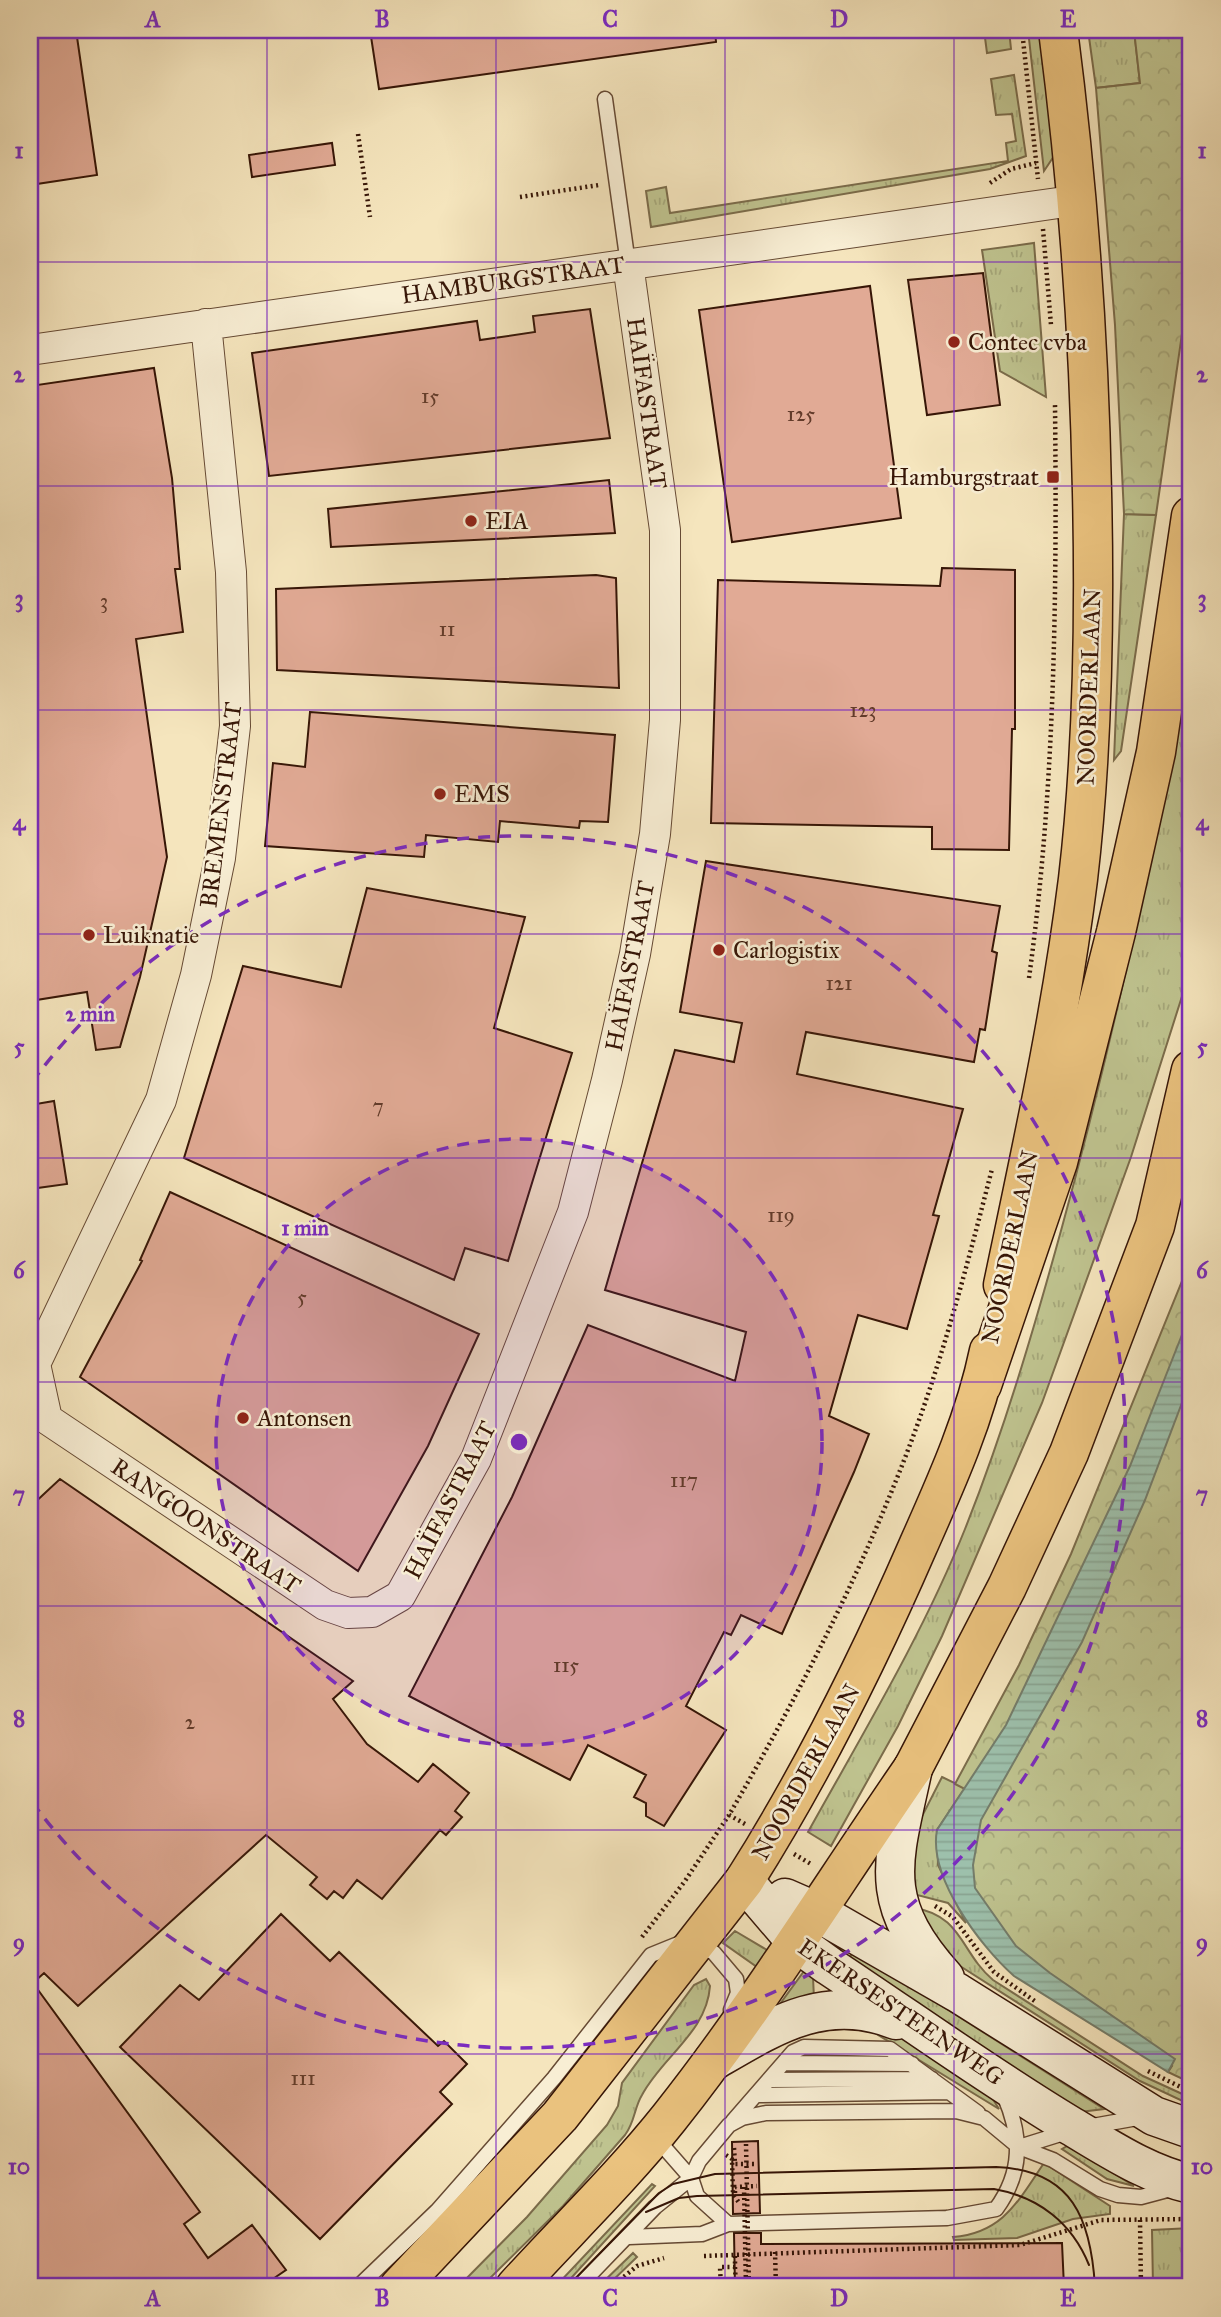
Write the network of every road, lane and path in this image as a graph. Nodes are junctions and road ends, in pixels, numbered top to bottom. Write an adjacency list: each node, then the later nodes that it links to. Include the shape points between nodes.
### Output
1 (1022, 30): 8 (path)
2 (1058, 30): 7 (main road, NOORDERLAAN)
3 (605, 100): 5 (lane)
4 (358, 134): 9 (path)
5 (617, 183): 6 (path); 10 (lane)
6 (520, 197)
7 (1079, 200): 8 (street, HAMBURGSTRAAT); 21 (main road, NOORDERLAAN, via 1089,342 1092,507 1094,656 1087,786 1061,1000)
8 (1041, 206): 10 (street, HAMBURGSTRAAT); 12 (path)
9 (370, 217)
10 (628, 264): 11 (street, HAMBURGSTRAAT); 23 (street, HAÏFASTRAAT, via 665,530 666,614 665,720 655,834 635,954 573,1212 477,1459 400,1596)
11 (206, 324): 13 (street, HAMBURGSTRAAT); 22 (street, BREMENSTRAAT, via 232,584 235,726 220,858 196,975 161,1100 35,1364)
12 (1051, 326)
13 (30, 350)
14 (1055, 392): 16 (path, via 1057,562 1052,731 1042,881)
15 (1191, 516): 21 (main road, via 1156,752 1116,932 1058,1162)
16 (1027, 992)
17 (1191, 1070): 20 (main road)
18 (1191, 1146): 20 (main road)
19 (994, 1161): 25 (path, via 958,1299 915,1433 827,1634 729,1815)
20 (1155, 1226): 24 (main road, via 1069,1453 1007,1587)
21 (982, 1385): 25 (main road, NOORDERLAAN, via 948,1479 873,1649)
22 (47, 1419): 23 (street, RANGOONSTRAAT, via 325,1605 348,1613)
23 (372, 1612)
24 (913, 1769): 27 (main road, via 895,1857); 28 (main road)
25 (771, 1840): 26 (main road, NOORDERLAAN)
26 (744, 1881): 28 (main road, EKERSESTEENWEG); 29 (main road, NOORDERLAAN); 30 (main road, EKERSESTEENWEG)
27 (897, 1903): 31 (main road, via 914,1940); 32 (path, via 930,1904 943,1910 994,1972)
28 (817, 1912): 30 (main road); 31 (main road, EKERSESTEENWEG)
29 (698, 1943): 34 (lane, via 730,1968 738,1993); 61 (main road, NOORDERLAAN, via 561,2116); 62 (lane, via 683,1942 652,1955 545,2089 437,2211)
30 (797, 1943): 33 (main road, EKERSESTEENWEG); 34 (main road)
31 (958, 1993): 42 (main road, EKERSESTEENWEG)
32 (1038, 2003)
33 (920, 2048): 34 (main road, via 877,2012 823,2010 774,2026); 36 (main road, EKERSESTEENWEG); 37 (lane); 38 (lane, via 804,2047 793,2052)
34 (713, 2061): 47 (main road)
35 (1146, 2070): 40 (path)
36 (996, 2078): 45 (main road, EKERSESTEENWEG); 48 (lane)
37 (932, 2079): 38 (lane); 39 (lane)
38 (769, 2080): 41 (lane)
39 (949, 2092): 41 (lane); 43 (lane)
40 (1191, 2092)
41 (756, 2095): 44 (lane)
42 (1154, 2116): 45 (lane); 46 (main road, EKERSESTEENWEG)
43 (984, 2118): 44 (lane, via 956,2111 766,2113); 48 (lane)
44 (730, 2124): 50 (lane)
45 (1076, 2129): 48 (lane); 52 (main road, EKERSESTEENWEG)
46 (1191, 2129)
47 (653, 2135): 50 (lane); 63 (main road)
48 (1019, 2147): 52 (lane, via 1118,2195); 54 (lane, via 1009,2192 996,2209 978,2214)
49 (756, 2164): 68 (path, bridge, via 735,2164 734,2144 746,2144)
50 (691, 2178): 54 (lane, via 697,2196); 55 (lane, via 654,2207)
51 (757, 2186): 68 (path, bridge, via 744,2187)
52 (1191, 2192): 53 (path)
53 (1140, 2220): 56 (path, via 1101,2220 1020,2245); 70 (path)
54 (728, 2224): 55 (lane, via 702,2234)
55 (629, 2237): 64 (lane)
56 (775, 2252): 57 (path); 69 (path)
57 (735, 2254): 58 (path); 60 (path)
58 (701, 2256)
59 (670, 2258): 65 (path, via 637,2266)
60 (735, 2267): 66 (path, via 720,2267); 67 (path)
61 (404, 2284)
62 (358, 2287)
63 (515, 2287)
64 (578, 2287)
65 (611, 2287)
66 (721, 2287)
67 (736, 2287)
68 (747, 2287)
69 (776, 2287)
70 (1141, 2287)

